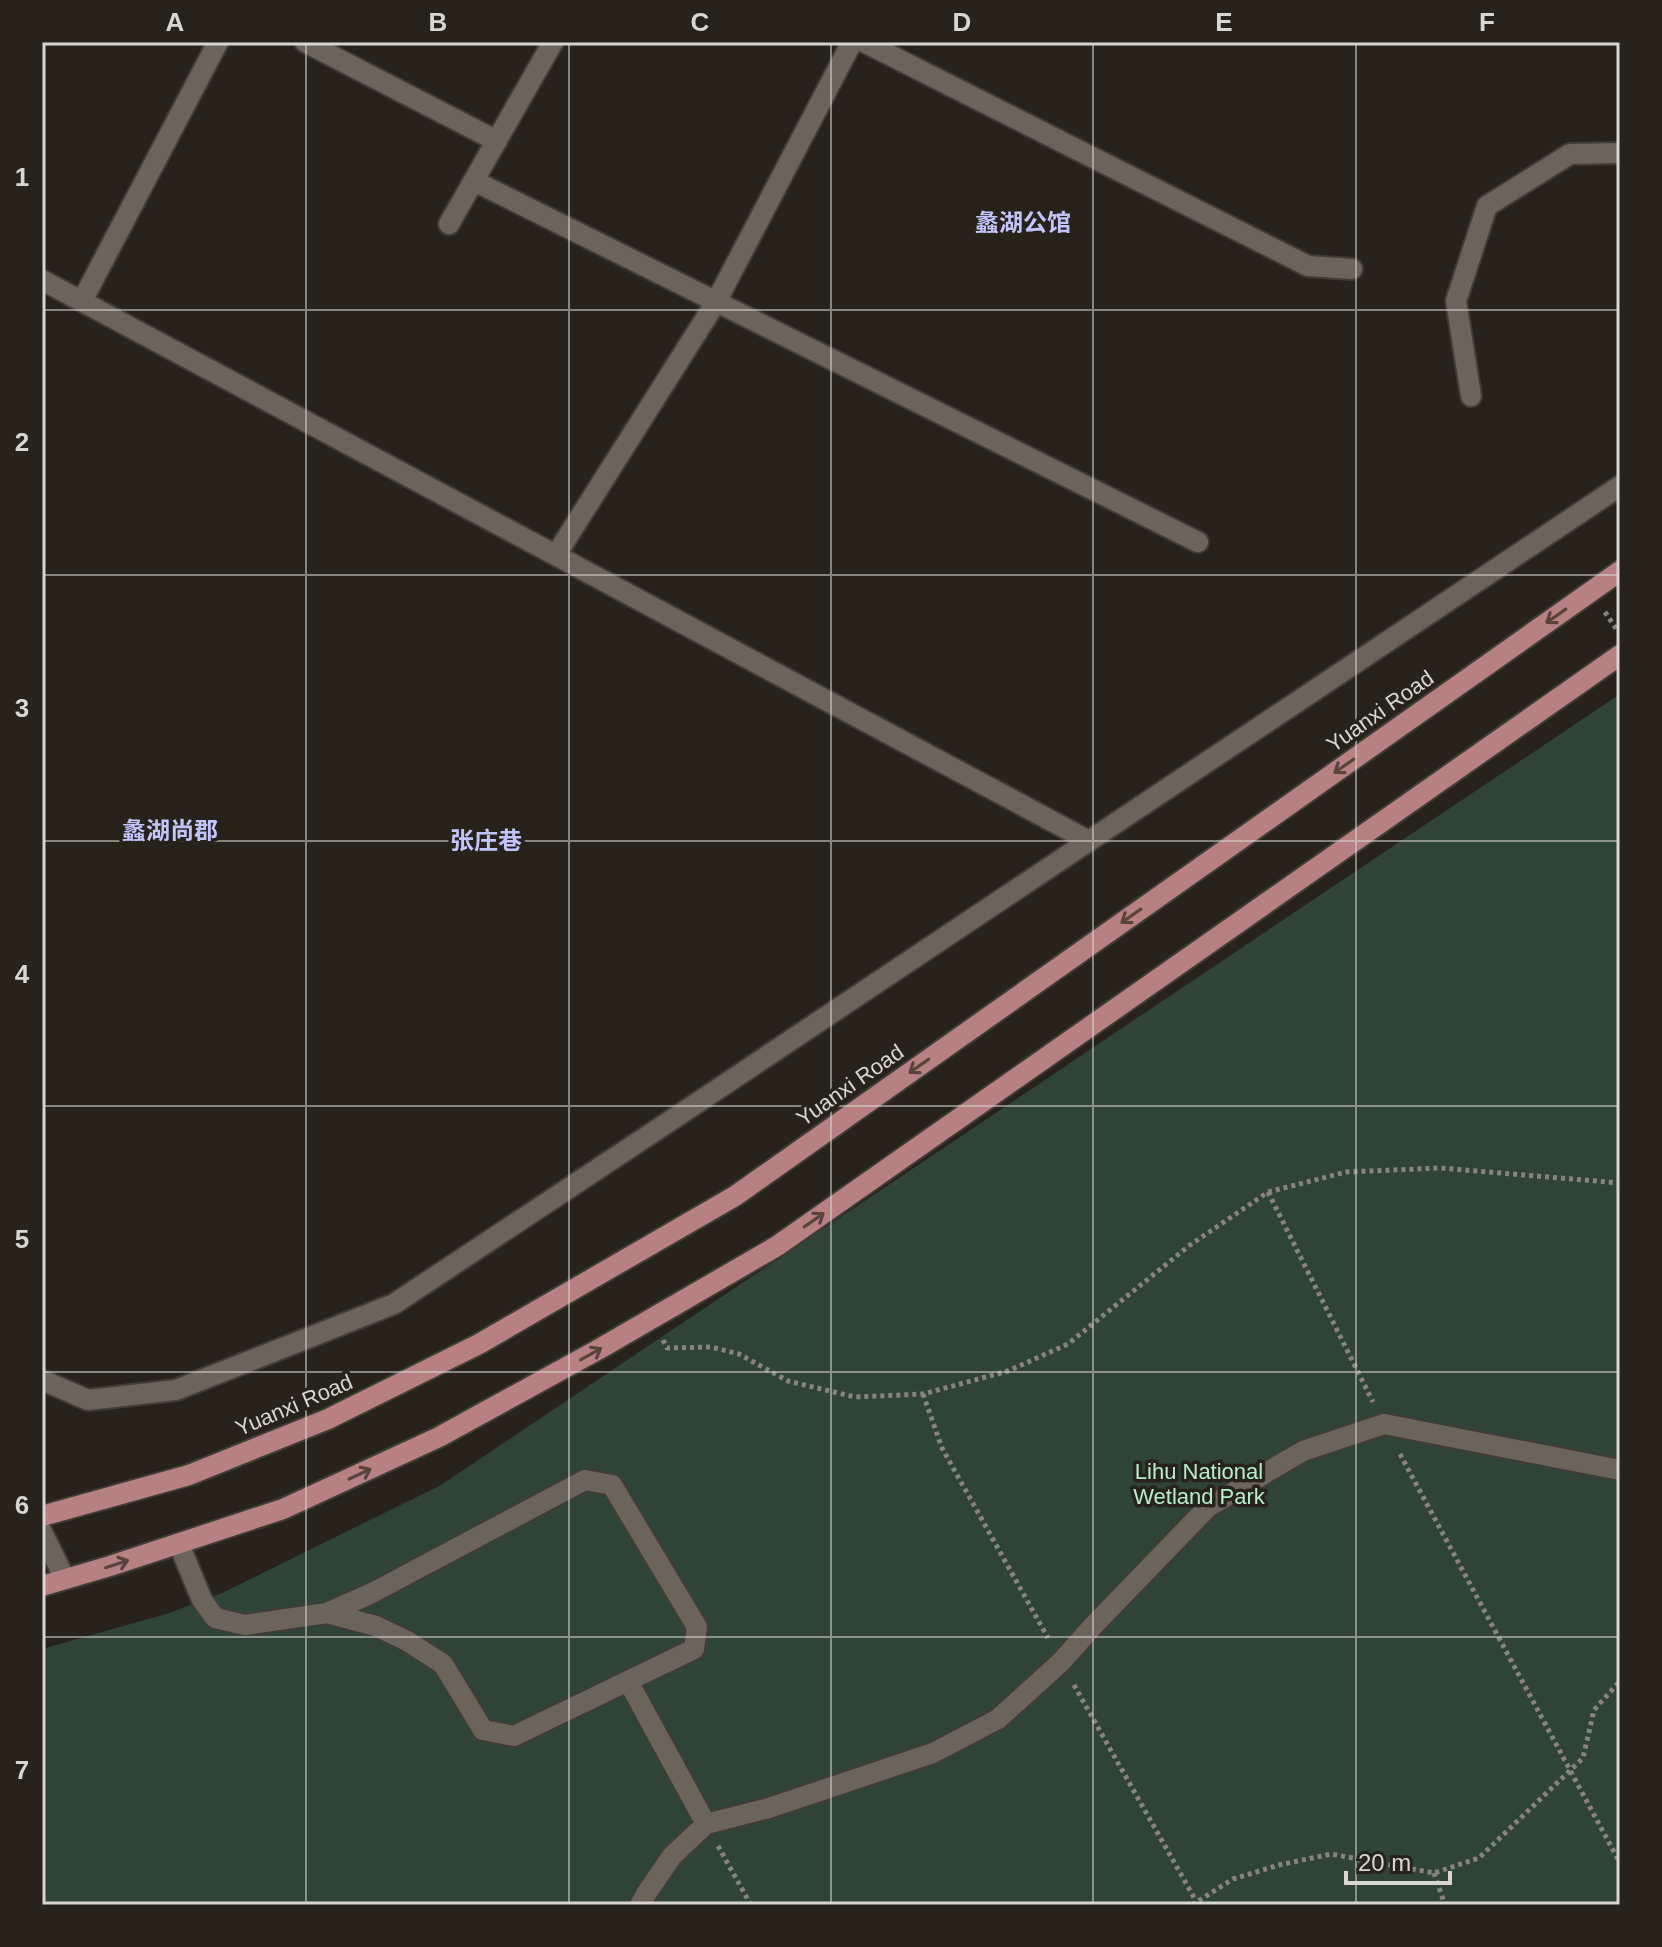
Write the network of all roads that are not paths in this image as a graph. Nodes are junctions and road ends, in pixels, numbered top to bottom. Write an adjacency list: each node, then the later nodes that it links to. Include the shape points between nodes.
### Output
1 (218, 42): 12 (street)
2 (305, 42): 6 (street)
3 (553, 42): 6 (street)
4 (852, 42): 13 (street)
5 (864, 42): 10 (street, via 1308,266)
6 (497, 141): 8 (street)
7 (1620, 153): 14 (street, via 1570,154 1487,206 1456,301)
8 (474, 181): 9 (street); 13 (street)
9 (449, 224)
10 (1352, 269)
11 (42, 280): 12 (street)
12 (82, 301): 17 (street)
13 (716, 302): 16 (street); 17 (street)
14 (1471, 396)
15 (1620, 486): 20 (street)
16 (1198, 542)
17 (556, 555): 20 (street)
18 (1620, 571): 23 (main road, Yuanxi Road, one-way to 23, via 735,1196 479,1344 328,1419 189,1475)
19 (1620, 655): 25 (main road, one-way to 19, via 283,1509 439,1437 777,1246)
20 (1089, 841): 21 (street, via 394,1304 176,1390 88,1400)
21 (42, 1380)
22 (1620, 1470): 30 (street, via 1384,1424 1303,1451 1208,1507 1061,1662 998,1719 933,1753)
23 (42, 1516)
24 (42, 1532): 26 (street)
25 (179, 1544): 26 (main road, one-way to 25); 28 (street, via 215,1618 245,1625)
26 (65, 1579): 27 (main road)
27 (42, 1586)
28 (327, 1613): 29 (street, via 376,1626 443,1664 483,1730 514,1736); 29 (street, via 585,1480 612,1485 697,1627 694,1649)
29 (628, 1681): 30 (street)
30 (706, 1824): 31 (street, via 672,1856)
31 (640, 1905)

